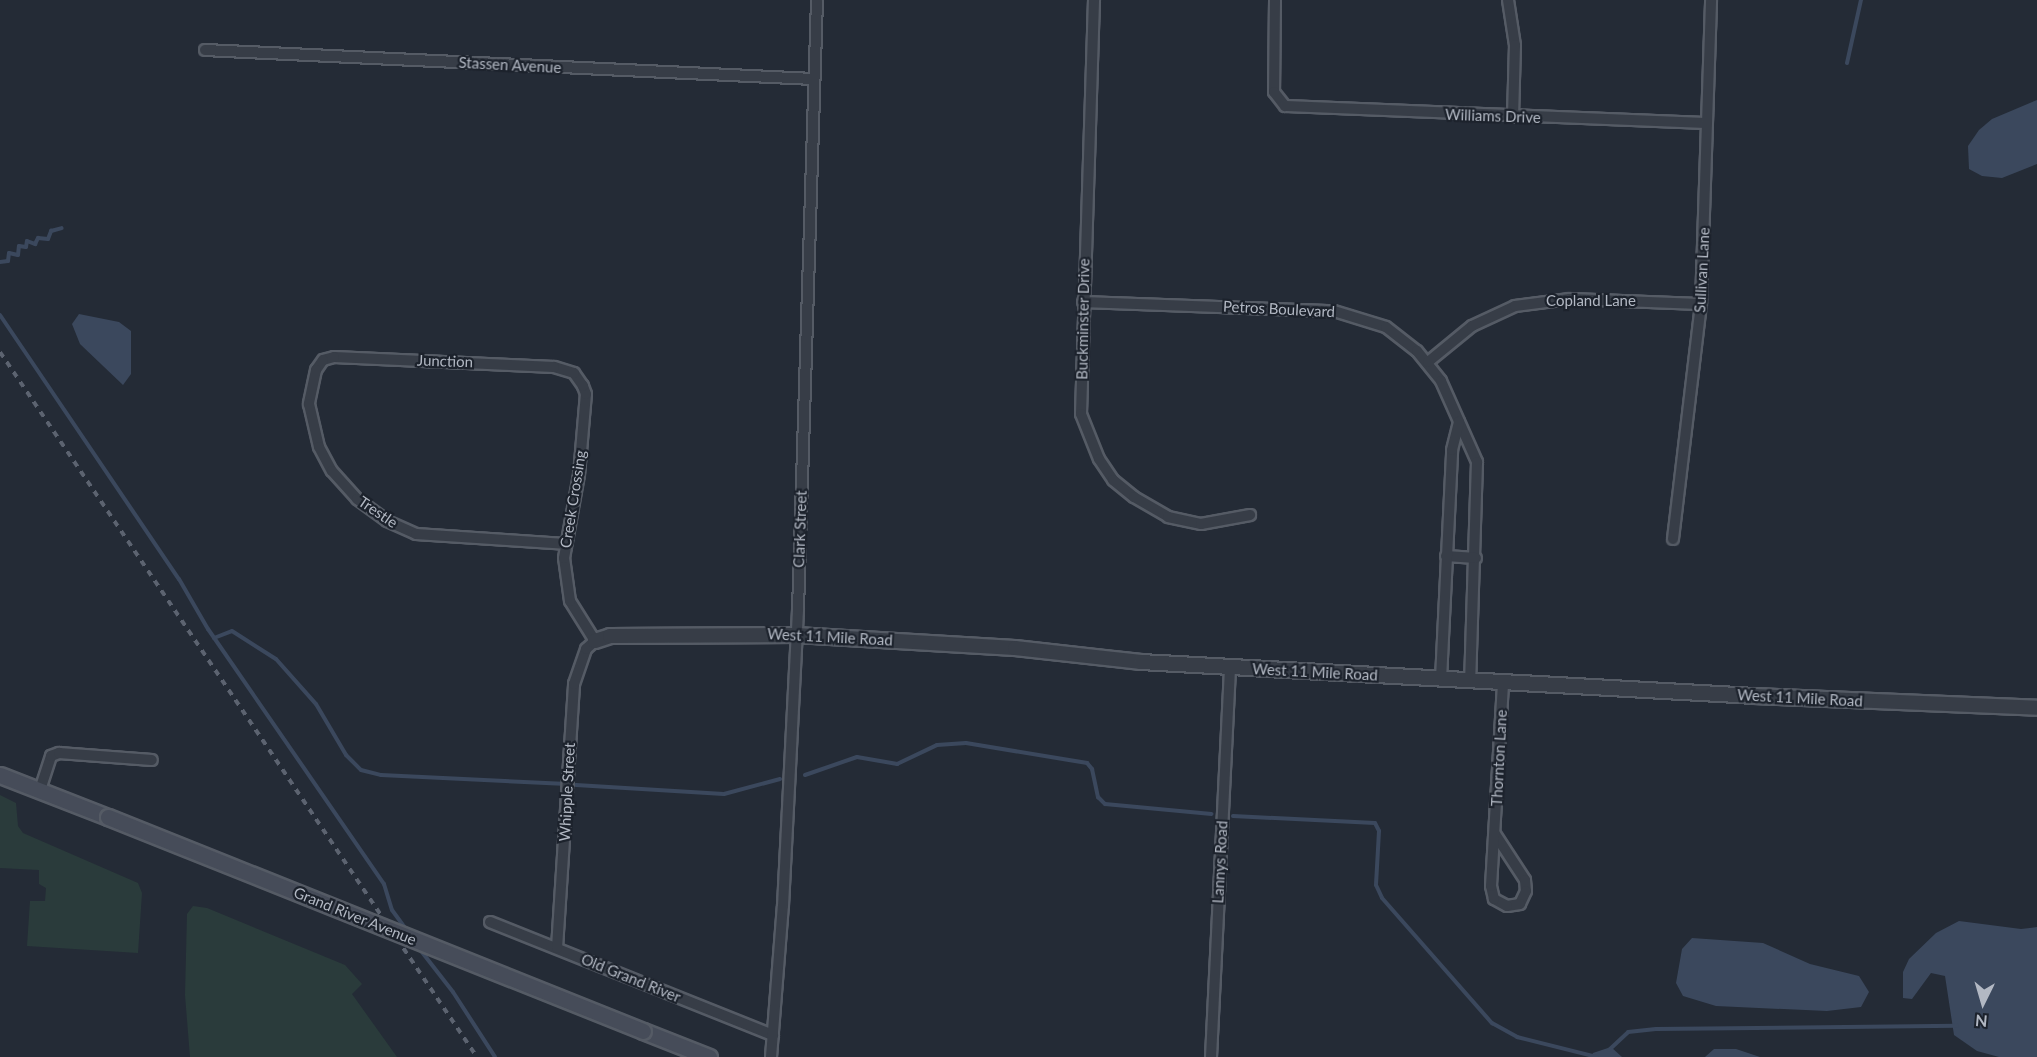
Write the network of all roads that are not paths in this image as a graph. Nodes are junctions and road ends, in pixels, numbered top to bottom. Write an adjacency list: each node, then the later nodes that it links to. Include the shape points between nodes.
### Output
1 (817, 0): 7 (street, Clark Street)
2 (1094, 0): 10 (street, Buckminster Drive)
3 (1275, 0): 8 (street, Williams Drive, via 1273,85 1280,103 1298,108)
4 (1508, 0): 8 (street, via 1515,45)
5 (1711, 0): 9 (street, Sullivan Lane)
6 (206, 50): 7 (street, Stassen Avenue)
7 (814, 80): 21 (street, Clark Street)
8 (1513, 117): 9 (street, Williams Drive)
9 (1707, 123): 11 (street, Sullivan Lane)
10 (1083, 302): 12 (street, Petros Boulevard, via 1334,310 1386,327); 16 (street, Buckminster Drive, via 1081,414 1099,459 1113,480 1168,517 1201,524)
11 (1701, 304): 12 (street, Copland Lane, via 1570,299 1515,306 1472,326); 17 (street, Sullivan Lane)
12 (1428, 362): 15 (street, Petros Boulevard, via 1447,392)
13 (313, 381): 14 (street, Junction, via 323,360 334,357 554,367 574,373); 18 (street, Trestle, via 309,404 319,447 332,471 357,499 387,521 416,534)
14 (583, 386): 18 (street, Creek Crossing, via 586,394 579,475)
15 (1459, 422): 19 (street, via 1452,450); 20 (street, Petros Boulevard, via 1477,462)
16 (1250, 515)
17 (1673, 539)
18 (565, 544): 22 (street, Creek Crossing, via 570,601)
19 (1446, 556): 20 (street); 24 (street)
20 (1476, 558): 25 (street, Petros Boulevard)
21 (796, 634): 22 (street, West 11 Mile Road, via 610,636); 23 (street, West 11 Mile Road); 34 (street, Clark Street)
22 (595, 642): 33 (street, Whipple Street, via 586,649 574,684)
23 (1230, 667): 24 (street, West 11 Mile Road); 37 (street, Lannys Road)
24 (1441, 679): 25 (street, West 11 Mile Road)
25 (1470, 681): 26 (street, West 11 Mile Road)
26 (1503, 682): 27 (street, West 11 Mile Road); 31 (street, Thornton Lane)
27 (2037, 708)
28 (152, 760): 30 (street, via 58,753 51,756)
29 (0, 775): 30 (main road, Grand River Avenue)
30 (40, 790): 35 (main road, Grand River Avenue, bridge)
31 (1495, 834): 31 (street, Thornton Lane, via 1491,886 1494,898 1507,906 1520,904 1526,891 1525,880)
32 (490, 922): 33 (street, Old Grand River)
33 (557, 948): 34 (street, Old Grand River)
34 (773, 1035): 36 (street, Clark Street)
35 (709, 1057)
36 (771, 1057)
37 (1211, 1057)

